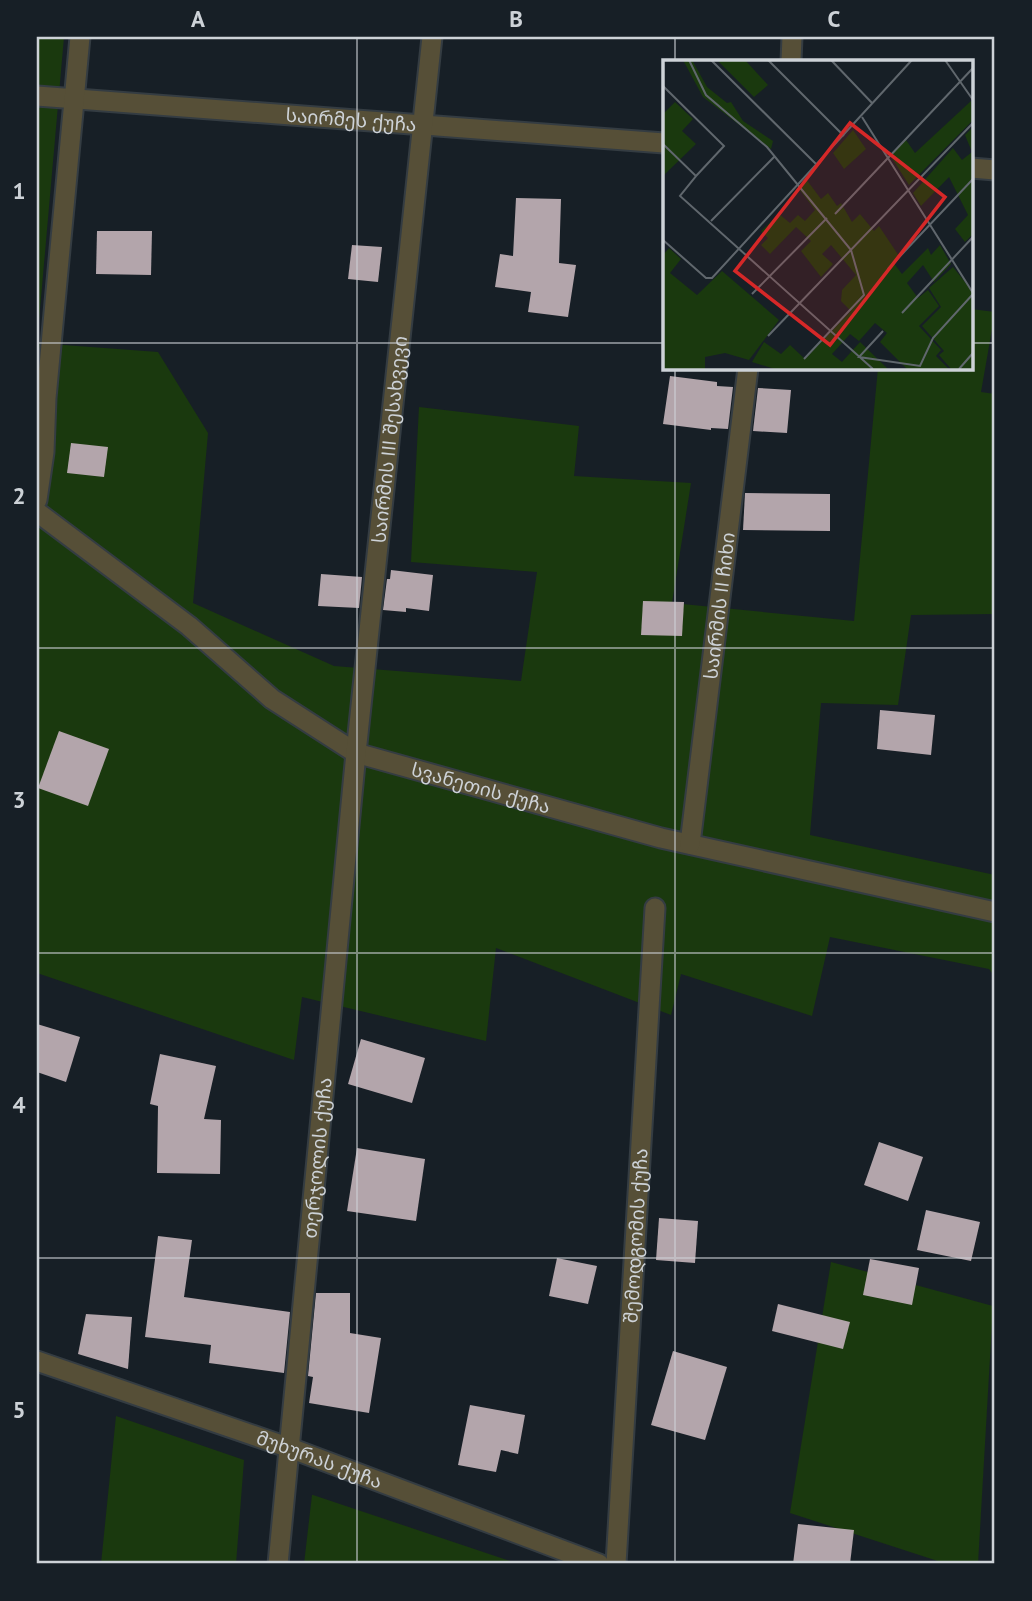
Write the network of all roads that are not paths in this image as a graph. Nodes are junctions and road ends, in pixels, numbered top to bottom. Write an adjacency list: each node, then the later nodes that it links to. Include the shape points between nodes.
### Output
1 (80, 37): 6 (street)
2 (432, 37): 7 (street, საირმის III შესახვევი)
3 (792, 37): 4 (street)
4 (791, 60)
5 (37, 96): 6 (street, საირმეს ქუჩა)
6 (74, 99): 7 (street, საირმეს ქუჩა); 12 (street)
7 (423, 126): 8 (street, საირმეს ქუჩა); 14 (street, საირმის III შესახვევი)
8 (663, 143)
9 (972, 168): 10 (street)
10 (995, 170)
11 (748, 369): 15 (street, საირმის II ჩიხი)
12 (37, 500)
13 (37, 512): 14 (street, სვანეთის ქუჩა, via 189,626 272,699)
14 (356, 753): 15 (street, სვანეთის ქუჩა); 19 (street, თერჯოლის ქუჩა)
15 (690, 844): 17 (street, სვანეთის ქუჩა)
16 (655, 908): 22 (street, შემოდგომის ქუჩა)
17 (995, 912)
18 (37, 1361): 19 (street, მუხურას ქუჩა)
19 (290, 1448): 20 (street, თერჯოლის ქუჩა); 21 (street, მუხურას ქუჩა)
20 (278, 1564)
21 (599, 1564)
22 (616, 1564)

